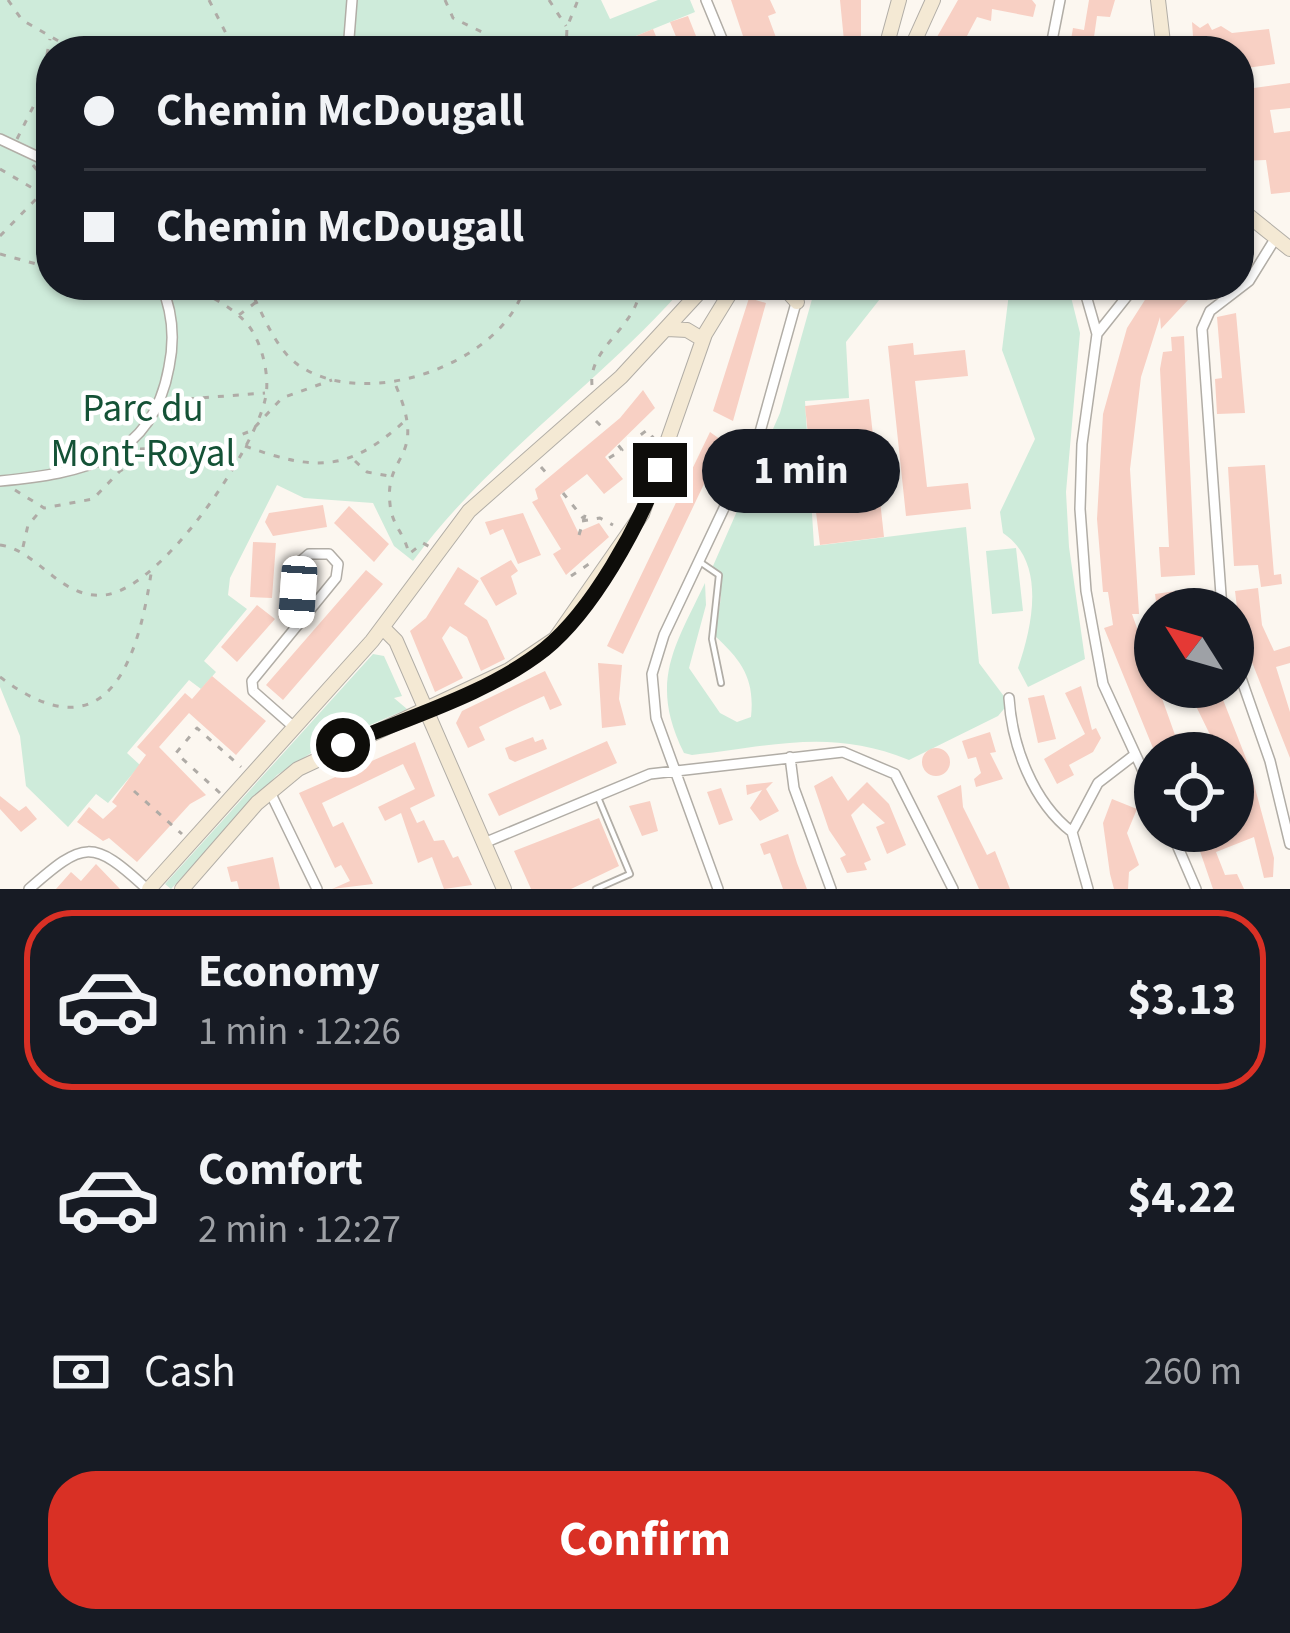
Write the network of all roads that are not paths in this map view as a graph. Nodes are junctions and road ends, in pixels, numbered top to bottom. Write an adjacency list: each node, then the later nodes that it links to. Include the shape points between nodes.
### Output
1 (352, 0): 7 (street)
2 (706, 0): 8 (street)
3 (899, 0): 9 (main road)
4 (933, 0): 10 (main road)
5 (1060, 0): 11 (street)
6 (1160, 3): 12 (main road)
7 (349, 36)
8 (721, 36)
9 (889, 36)
10 (917, 36)
11 (1053, 36)
12 (1163, 36)
13 (0, 140): 14 (street)
14 (36, 158)
15 (1254, 221): 16 (main road)
16 (1275, 239): 17 (main road); 18 (street)
17 (1290, 249)
18 (1254, 273)
19 (165, 300): 29 (street, via 173,334 164,395 127,445 78,470)
20 (693, 300): 26 (main road)
21 (726, 300): 28 (main road)
22 (797, 300): 30 (street, via 763,422)
23 (1087, 300): 27 (street)
24 (1124, 300): 27 (street)
25 (1224, 300): 31 (street, via 1202,329)
26 (668, 329): 28 (main road); 33 (main road, via 469,512)
27 (1097, 334): 39 (street, via 1082,444 1086,591 1102,684)
28 (702, 339): 37 (main road, via 642,514 570,621 535,656)
29 (1, 480)
30 (700, 562): 34 (lane, via 719,575 712,639); 41 (street, via 652,674 654,712)
31 (1218, 588)
32 (296, 626): 32 (street, via 337,576 338,564 326,553 301,561); 38 (street, via 251,685)
33 (383, 628): 37 (main road); 38 (main road)
34 (722, 683)
35 (1009, 698): 44 (street, via 1030,775 1054,818)
36 (1251, 708): 46 (street)
37 (426, 711): 42 (main road, via 325,754); 45 (main road)
38 (295, 728): 49 (main road)
39 (1133, 756): 44 (street, via 1098,783)
40 (790, 758): 41 (street); 55 (street); 56 (street, via 843,752 888,768 914,803)
41 (674, 770): 43 (street); 54 (street)
42 (270, 791): 50 (main road); 51 (street)
43 (597, 795): 45 (street); 53 (lane, via 630,874)
44 (1072, 832): 57 (street)
45 (484, 843): 52 (main road)
46 (1290, 844)
47 (1180, 852): 58 (street)
48 (29, 889): 49 (street, via 87,849 109,856)
49 (148, 889)
50 (182, 889)
51 (317, 889)
52 (504, 889)
53 (596, 889)
54 (718, 889)
55 (831, 889)
56 (953, 889)
57 (1088, 889)
58 (1196, 889)

